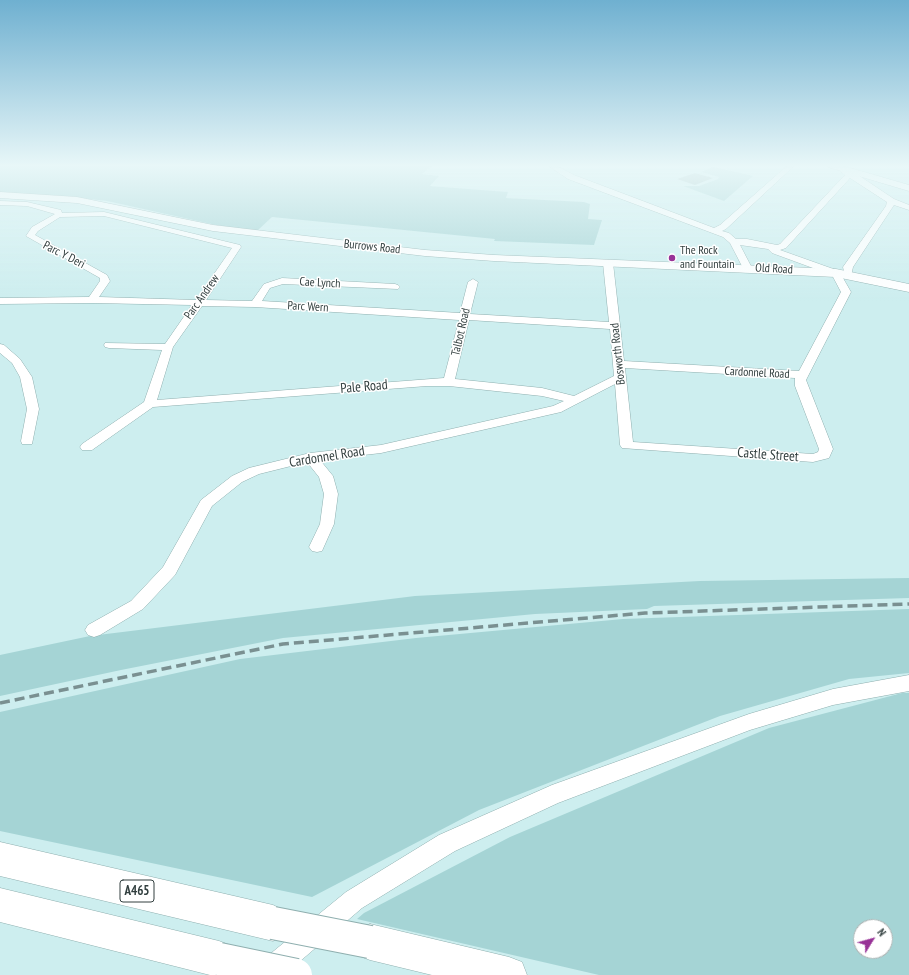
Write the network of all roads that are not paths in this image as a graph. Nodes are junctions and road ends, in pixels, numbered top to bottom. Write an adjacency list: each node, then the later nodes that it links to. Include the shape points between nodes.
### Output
1 (49, 210): 7 (street)
2 (128, 210): 11 (main road, Burrows Road, via 213,228 450,255)
3 (663, 210): 8 (street, Old Road)
4 (741, 210): 8 (street)
5 (815, 210): 10 (street, via 783,246)
6 (887, 210): 13 (street)
7 (58, 213): 17 (street, Parc Y Deri, via 35,229 30,236 104,277 105,281); 19 (street, Parc Andrew, via 104,214 237,247)
8 (716, 230): 9 (street, Old Road)
9 (734, 242): 10 (street); 12 (street, Old Road)
10 (771, 247): 13 (street)
11 (608, 263): 12 (main road, Burrows Road); 22 (street, Bosworth Road)
12 (748, 268): 13 (main road, Old Road)
13 (842, 273): 16 (main road, Old Road); 27 (street, Cardonnel Road, via 846,292)
14 (473, 282): 21 (street, Talbot Road)
15 (395, 287): 20 (street, Cae Lynch, via 282,281 267,286)
16 (909, 288)
17 (92, 300): 18 (street, Parc Wern); 19 (street, Parc Wern)
18 (0, 301)
19 (199, 302): 20 (street, Parc Wern); 25 (street, Parc Andrew)
20 (255, 304): 21 (street, Parc Wern)
21 (464, 317): 22 (street, Parc Wern); 28 (street, Talbot Road)
22 (615, 326): 26 (street, Bosworth Road)
23 (110, 346): 25 (street)
24 (0, 347): 31 (street, via 16,361 26,377 33,409)
25 (168, 347): 30 (street)
26 (619, 371): 27 (street, Cardonnel Road); 29 (street, Cardonnel Road); 32 (street, Bosworth Road)
27 (804, 376): 32 (street, Castle Street, via 800,380 801,386 826,449 824,455 813,458)
28 (449, 382): 29 (street, Pale Road, via 542,392); 30 (street, Pale Road)
29 (577, 400): 34 (street, Cardonnel Road, via 557,409 381,449)
30 (150, 404): 33 (street, Pale Road)
31 (27, 441)
32 (627, 445)
33 (87, 447)
34 (310, 457): 35 (street, via 326,476 331,494 327,524); 36 (street, Cardonnel Road, via 254,471 224,488 206,504 169,571 137,606)
35 (317, 547)
36 (94, 630)
37 (909, 683): 40 (street, via 833,697 749,722 552,795 447,844 354,900)
38 (0, 859): 42 (highway, A465, bridge)
39 (0, 905): 41 (highway, bridge, via 219,959)
40 (265, 975)
41 (296, 975)
42 (509, 975)

